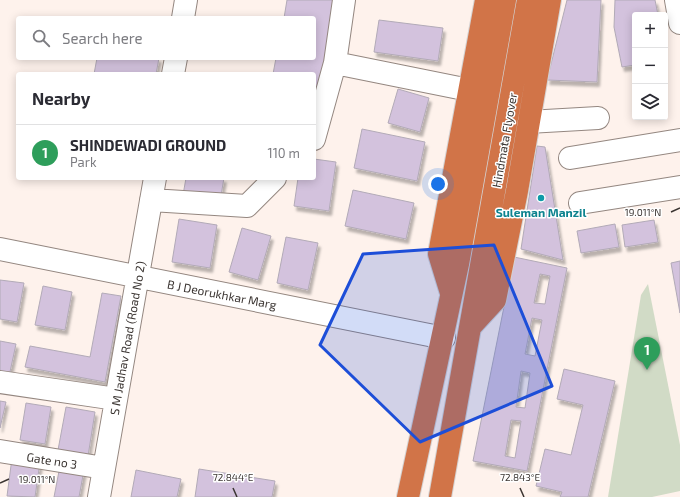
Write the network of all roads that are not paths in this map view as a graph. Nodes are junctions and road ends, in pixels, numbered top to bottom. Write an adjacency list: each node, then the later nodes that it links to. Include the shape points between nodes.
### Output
1 (186, 0): 8 (street)
2 (344, 0): 11 (street)
3 (486, 0): 13 (highway)
4 (505, 0): 26 (highway, Hindmata Flyover)
5 (528, 0): 27 (highway, Hindmata Flyover)
6 (550, 0): 15 (highway)
7 (676, 0): 9 (street)
8 (183, 16)
9 (680, 22)
10 (176, 60): 12 (street)
11 (335, 63): 13 (street); 16 (street)
12 (173, 72)
13 (469, 90): 26 (highway, via 440,254)
14 (598, 118): 15 (street)
15 (528, 122): 27 (highway, via 495,300)
16 (316, 132)
17 (680, 140): 18 (street)
18 (570, 158)
19 (155, 180): 22 (street, S M Jadhav Road (Road No 2))
20 (273, 180): 22 (street, via 247,206)
21 (680, 187): 23 (street)
22 (151, 200): 25 (street, S M Jadhav Road (Road No 2))
23 (580, 203)
24 (0, 249): 25 (street, B J Deorukhkar Marg)
25 (137, 278): 28 (street, B J Deorukhkar Marg); 31 (street, S M Jadhav Road (Road No 2))
26 (452, 296): 28 (highway, Hindmata Flyover)
27 (471, 326): 36 (highway, Hindmata Flyover)
28 (444, 338): 35 (highway, Hindmata Flyover)
29 (0, 382): 31 (street)
30 (0, 395): 31 (street)
31 (115, 406): 33 (street, S M Jadhav Road (Road No 2))
32 (0, 451): 33 (street, Gate no 3)
33 (104, 468): 34 (street, S M Jadhav Road (Road No 2))
34 (99, 497)
35 (408, 497)
36 (440, 497)

